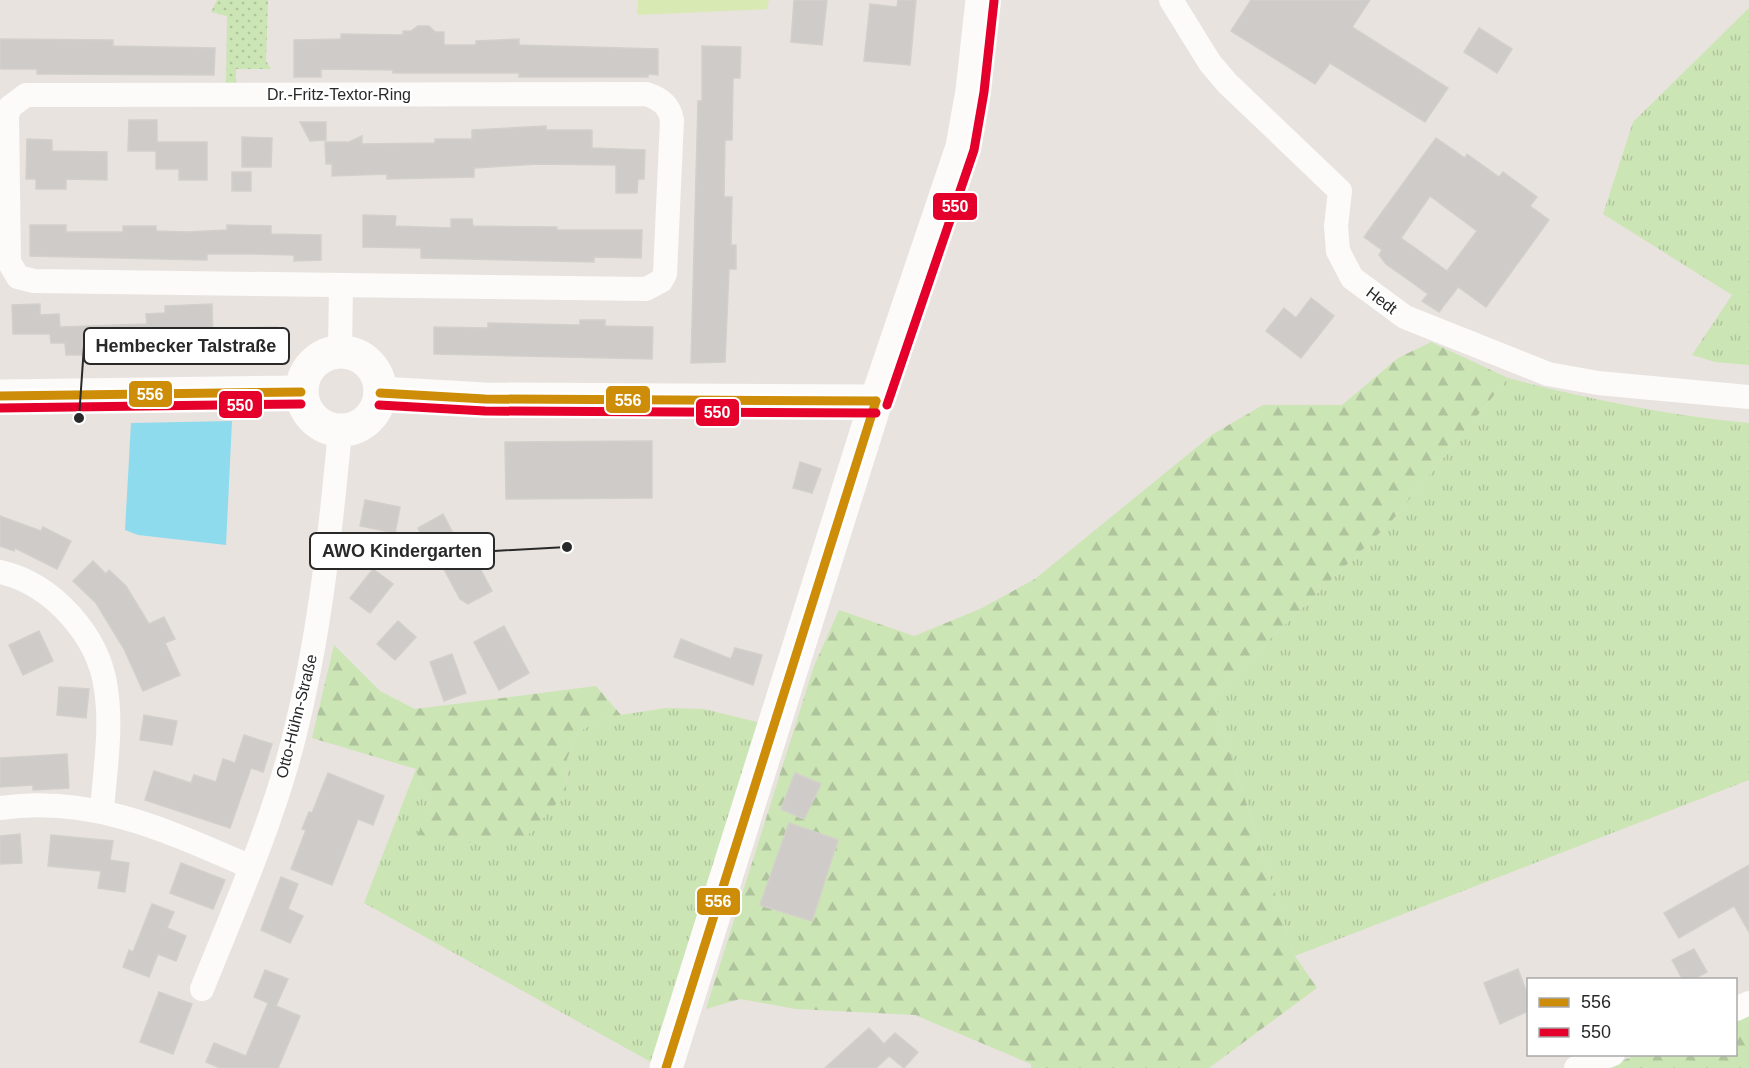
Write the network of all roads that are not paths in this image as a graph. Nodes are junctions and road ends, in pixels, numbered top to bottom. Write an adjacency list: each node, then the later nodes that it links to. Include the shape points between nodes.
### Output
1 (982, 0): 9 (main road, via 962,147)
2 (1171, 0): 8 (street, Hedt, via 1227,83 1340,190 1338,251 1352,278 1405,317 1548,374 1598,383)
3 (341, 285): 3 (street, Dr.-Fritz-Textor-Ring, via 653,287 665,274 670,109 646,94 26,95 10,107 6,124 8,255 18,277 34,281); 4 (street)
4 (340, 352): 5 (main road, via 320,357 310,366); 6 (main road, via 353,354 369,364)
5 (301, 392): 7 (main road); 10 (main road, via 310,417 321,426)
6 (380, 393): 9 (main road, via 485,399); 10 (main road, via 370,418)
7 (0, 396)
8 (1749, 397)
9 (876, 401): 17 (main road)
10 (340, 431): 14 (street, Otto-Hühn-Straße, via 330,545 313,654 291,747)
11 (0, 572): 13 (street, via 41,590 66,610 95,652 106,688 108,730)
12 (0, 807): 13 (street)
13 (102, 810): 14 (street, via 173,833)
14 (251, 867): 15 (street, Otto-Hühn-Straße)
15 (202, 989)
16 (1607, 1056): 18 (street)
17 (666, 1068)
18 (1576, 1068)

